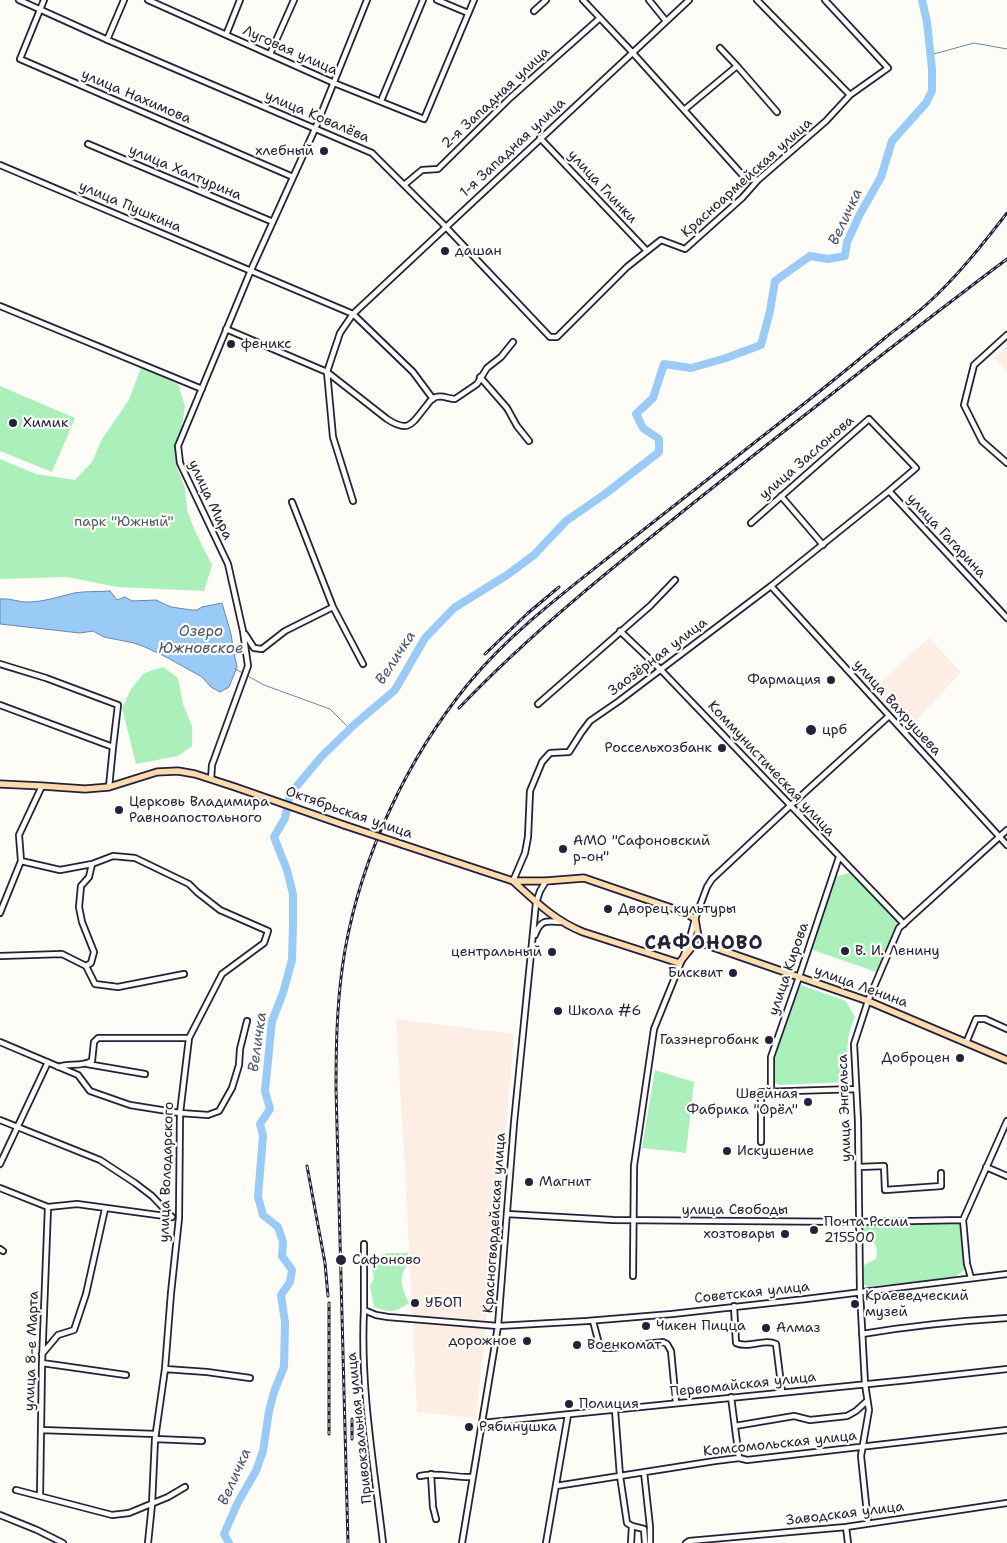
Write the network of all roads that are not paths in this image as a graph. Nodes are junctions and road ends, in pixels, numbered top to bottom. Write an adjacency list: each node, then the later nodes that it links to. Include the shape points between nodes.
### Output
1 (19, 0): 17 (street, улица Ковалёва)
2 (44, 0): 17 (street)
3 (124, 0): 23 (street)
4 (148, 0): 22 (street, Луговая улица)
5 (240, 0): 22 (street)
6 (294, 0): 26 (street)
7 (367, 0): 28 (street, улица Мира)
8 (423, 0): 30 (street)
9 (437, 0): 19 (street)
10 (474, 0): 19 (street)
11 (546, 0): 18 (street)
12 (583, 0): 20 (street)
13 (649, 0): 21 (street)
14 (689, 0): 21 (street, 1-я Западная улица)
15 (757, 0): 29 (street)
16 (825, 0): 29 (street, Красноармейская улица, via 888,68)
17 (40, 9): 23 (street, улица Ковалёва); 37 (street, улица Нахимова, via 20,59)
18 (534, 11)
19 (468, 13): 30 (street, Луговая улица, via 424,119)
20 (600, 18): 25 (street); 39 (street, 2-я Западная улица, via 510,98 438,169 422,170)
21 (666, 21): 25 (street, 1-я Западная улица)
22 (226, 34): 26 (street, Луговая улица)
23 (107, 40): 33 (street, улица Ковалёва)
24 (720, 48): 27 (street)
25 (632, 52): 31 (street); 34 (street, 1-я Западная улица)
26 (270, 54): 28 (street, Луговая улица)
27 (737, 66): 31 (street); 32 (street)
28 (334, 82): 30 (street, Луговая улица); 33 (street, улица Мира)
29 (850, 95): 38 (street, Красноармейская улица, via 826,122)
30 (381, 101)
31 (684, 110): 38 (street, via 746,179)
32 (777, 112)
33 (315, 129): 37 (street, улица Мира); 39 (street, улица Ковалёва, via 372,153)
34 (540, 138): 41 (street, 1-я Западная улица); 42 (street, улица Глинки)
35 (88, 144): 40 (street, улица Халтурина)
36 (0, 165): 43 (street, улица Пушкина)
37 (293, 177): 40 (street, улица Мира)
38 (758, 180): 42 (street, Красноармейская улица, via 685,250 661,240)
39 (404, 185): 41 (street, улица Ковалёва)
40 (273, 222): 43 (street, улица Мира)
41 (446, 227): 45 (street, 1-я Западная улица); 48 (street, улица Ковалёва)
42 (647, 251): 48 (street, Красноармейская улица, via 557,337)
43 (251, 270): 45 (street, улица Пушкина); 46 (street, улица Мира)
44 (0, 306): 52 (street)
45 (354, 314): 50 (street, 1-я Западная улица, via 340,333); 53 (street, via 413,372)
46 (226, 329): 50 (street); 52 (street, улица Мира)
47 (1007, 335): 55 (street, via 974,365 964,405 982,441)
48 (550, 338)
49 (514, 342): 51 (street)
50 (327, 372): 53 (street, via 403,427 408,426); 58 (street, via 333,437)
51 (480, 377): 53 (street, via 477,384 455,399 444,396); 54 (street)
52 (202, 389): 66 (street, улица Мира, via 178,446 180,463 228,564)
53 (433, 399)
54 (530, 442)
55 (1007, 463)
56 (889, 491): 57 (street, улица Заслонова, via 916,468 869,419); 61 (street, Заозёрная улица); 65 (street, улица Гагарина)
57 (781, 496): 60 (street, улица Заслонова); 61 (street)
58 (353, 501)
59 (292, 502): 64 (street)
60 (752, 523)
61 (823, 545): 63 (street, Заозёрная улица)
62 (675, 580): 67 (street)
63 (771, 586): 70 (street, Заозёрная улица); 73 (street, улица Вахрушева)
64 (333, 607): 66 (street, via 285,631 262,649 254,648); 69 (street)
65 (1007, 618)
66 (243, 630): 75 (street, улица Мира, via 248,666 212,765)
67 (620, 631): 70 (street, Коммунистическая улица); 71 (street)
68 (0, 664): 74 (street, via 118,705)
69 (363, 664)
70 (661, 670): 79 (street, Коммунистическая улица); 86 (street, Заозёрная улица, via 590,721 569,752 550,753 542,762 530,791 525,853)
71 (538, 704)
72 (0, 705): 74 (street)
73 (890, 716): 79 (street); 81 (street, улица Вахрушева)
74 (113, 747): 78 (street)
75 (211, 779): 78 (main road, Октябрьская улица, via 178,771 156,772); 86 (main road, Октябрьская улица, bridge)
76 (0, 784): 77 (main road, Октябрьская улица)
77 (42, 786): 78 (main road, Октябрьская улица); 84 (street, via 19,835)
78 (109, 787)
79 (791, 805): 83 (street, Коммунистическая улица); 90 (street, via 712,879)
80 (1007, 830): 81 (street, улица Энгельса)
81 (1000, 837): 82 (street, улица Вахрушева); 92 (street, улица Энгельса)
82 (1007, 845)
83 (838, 857): 92 (street, Коммунистическая улица); 99 (street, улица Кирова)
84 (21, 861): 85 (street, via 60,870); 89 (street)
85 (92, 864): 97 (street, via 89,877 81,886 79,907 94,952 91,963); 103 (street, улица Володарского, via 113,856 135,858 189,884 220,910 268,931 264,943 222,974)
86 (513, 881): 87 (main road, Октябрьская улица); 88 (main road, Октябрьская улица)
87 (546, 881): 88 (street, Красногвардейская улица); 90 (main road, Октябрьская улица, via 584,878 686,913)
88 (536, 903): 91 (main road, Октябрьская улица); 93 (street, Красногвардейская улица)
89 (0, 913)
90 (695, 919): 94 (main road, via 698,936); 96 (street)
91 (561, 922): 93 (street, via 543,922); 96 (main road, Октябрьская улица)
92 (904, 924): 100 (street, улица Энгельса, via 899,928)
93 (532, 941): 126 (street, Красногвардейская улица)
94 (704, 944): 96 (main road, via 692,947); 99 (main road, улица Ленина)
95 (0, 956): 97 (street, via 62,954)
96 (680, 963): 129 (street, via 654,1029 634,1166)
97 (86, 966): 98 (street, via 95,984 118,987)
98 (184, 974)
99 (799, 977): 100 (main road, улица Ленина); 112 (street, улица Кирова, via 771,1057)
100 (868, 1001): 105 (main road, улица Ленина); 111 (street, улица Энгельса, via 854,1044)
101 (248, 1021): 113 (street, via 232,1088 219,1110 208,1115)
102 (1007, 1029): 105 (street, via 985,1019 976,1019)
103 (189, 1038): 108 (street, via 98,1038 94,1042 92,1061); 113 (street, улица Володарского)
104 (0, 1042): 107 (street)
105 (966, 1042): 106 (main road, улица Ленина)
106 (1007, 1060)
107 (48, 1062): 109 (street); 116 (street)
108 (86, 1064): 109 (street); 110 (street)
109 (58, 1066): 113 (street, via 78,1075 90,1091 130,1105)
110 (145, 1074)
111 (856, 1089): 112 (street); 119 (street, улица Энгельса)
112 (771, 1091): 117 (street, via 761,1092)
113 (180, 1113): 128 (street, улица Володарского)
114 (0, 1120): 116 (street)
115 (1007, 1121): 120 (street)
116 (16, 1127): 118 (street); 127 (street, via 100,1160 136,1183)
117 (761, 1142)
118 (0, 1164)
119 (859, 1167): 121 (street, via 884,1166 885,1190 941,1186); 131 (street, улица Энгельса)
120 (986, 1167): 122 (street); 130 (street)
121 (941, 1173)
122 (1007, 1176)
123 (0, 1188): 124 (street)
124 (48, 1207): 125 (street, via 77,1204); 143 (street, улица 8-е Марта)
125 (105, 1209): 127 (street); 143 (street, via 86,1294 74,1330 58,1335)
126 (507, 1214): 129 (street, улица Свободы); 141 (street, Красногвардейская улица)
127 (172, 1217): 128 (street)
128 (179, 1218): 145 (street, улица Володарского)
129 (633, 1220): 131 (street, улица Свободы); 134 (street)
130 (963, 1220): 131 (street, улица Свободы); 135 (street)
131 (860, 1222): 136 (street, улица Энгельса)
132 (364, 1244): 138 (street, Привокзальная улица)
133 (1007, 1274): 135 (street, Советская улица)
134 (633, 1276)
135 (971, 1278): 136 (street, Советская улица)
136 (860, 1292): 137 (street, Советская улица); 142 (street, улица Энгельса)
137 (734, 1306): 140 (street, Советская улица); 150 (street, via 736,1343 776,1344)
138 (364, 1310): 141 (street, via 388,1317); 182 (street, Привокзальная улица, via 366,1407)
139 (1007, 1318): 142 (street)
140 (594, 1321): 141 (street, Советская улица); 153 (street, via 598,1344 604,1348 667,1344 671,1351)
141 (498, 1326): 156 (street, Красногвардейская улица)
142 (862, 1334): 149 (street, улица Энгельса)
143 (42, 1354): 144 (street, улица 8-е Марта)
144 (42, 1363): 147 (street); 158 (street, улица 8-е Марта)
145 (165, 1369): 148 (street); 160 (street, улица Володарского)
146 (1007, 1369): 149 (street, Первомайская улица)
147 (126, 1375)
148 (250, 1378)
149 (865, 1384): 150 (street, Первомайская улица); 152 (street, улица Энгельса)
150 (782, 1392): 151 (street, Первомайская улица)
151 (731, 1397): 153 (street, Первомайская улица); 157 (street)
152 (868, 1401): 157 (street, via 847,1416 810,1420 794,1416); 162 (street, улица Энгельса)
153 (676, 1403): 154 (street, Первомайская улица)
154 (614, 1410): 155 (street, Первомайская улица); 167 (street)
155 (568, 1415): 156 (street, Первомайская улица); 169 (street)
156 (482, 1423): 168 (street, Красногвардейская улица)
157 (735, 1426): 163 (street)
158 (41, 1430): 160 (street); 172 (street, улица 8-е Марта)
159 (1007, 1430): 162 (street, Комсомольская улица)
160 (155, 1437): 161 (street); 174 (street, улица Володарского)
161 (202, 1440)
162 (863, 1447): 163 (street, Комсомольская улица, via 747,1460); 177 (street, улица Энгельса, via 861,1456)
163 (739, 1458): 164 (street, Комсомольская улица)
164 (644, 1472): 167 (street, Комсомольская улица); 187 (street)
165 (431, 1474): 166 (street); 168 (street); 176 (street)
166 (420, 1476)
167 (620, 1476): 169 (street, Комсомольская улица); 178 (street, via 628,1523)
168 (473, 1477): 183 (street, Красногвардейская улица)
169 (556, 1486): 184 (street)
170 (185, 1487): 174 (street)
171 (16, 1490): 172 (street)
172 (40, 1496): 174 (street, via 112,1515 129,1513)
173 (1007, 1503): 177 (street, Заводская улица)
174 (152, 1504): 181 (street, улица Володарского)
175 (0, 1515): 180 (street)
176 (436, 1520)
177 (868, 1523): 179 (street, Заводская улица)
178 (632, 1526): 185 (street); 186 (street, via 644,1529)
179 (846, 1527): 188 (street, Заводская улица); 189 (street)
180 (63, 1543)
181 (148, 1543)
182 (383, 1543)
183 (462, 1543)
184 (546, 1543)
185 (631, 1543)
186 (645, 1543)
187 (650, 1543)
188 (686, 1543)
189 (848, 1543)

